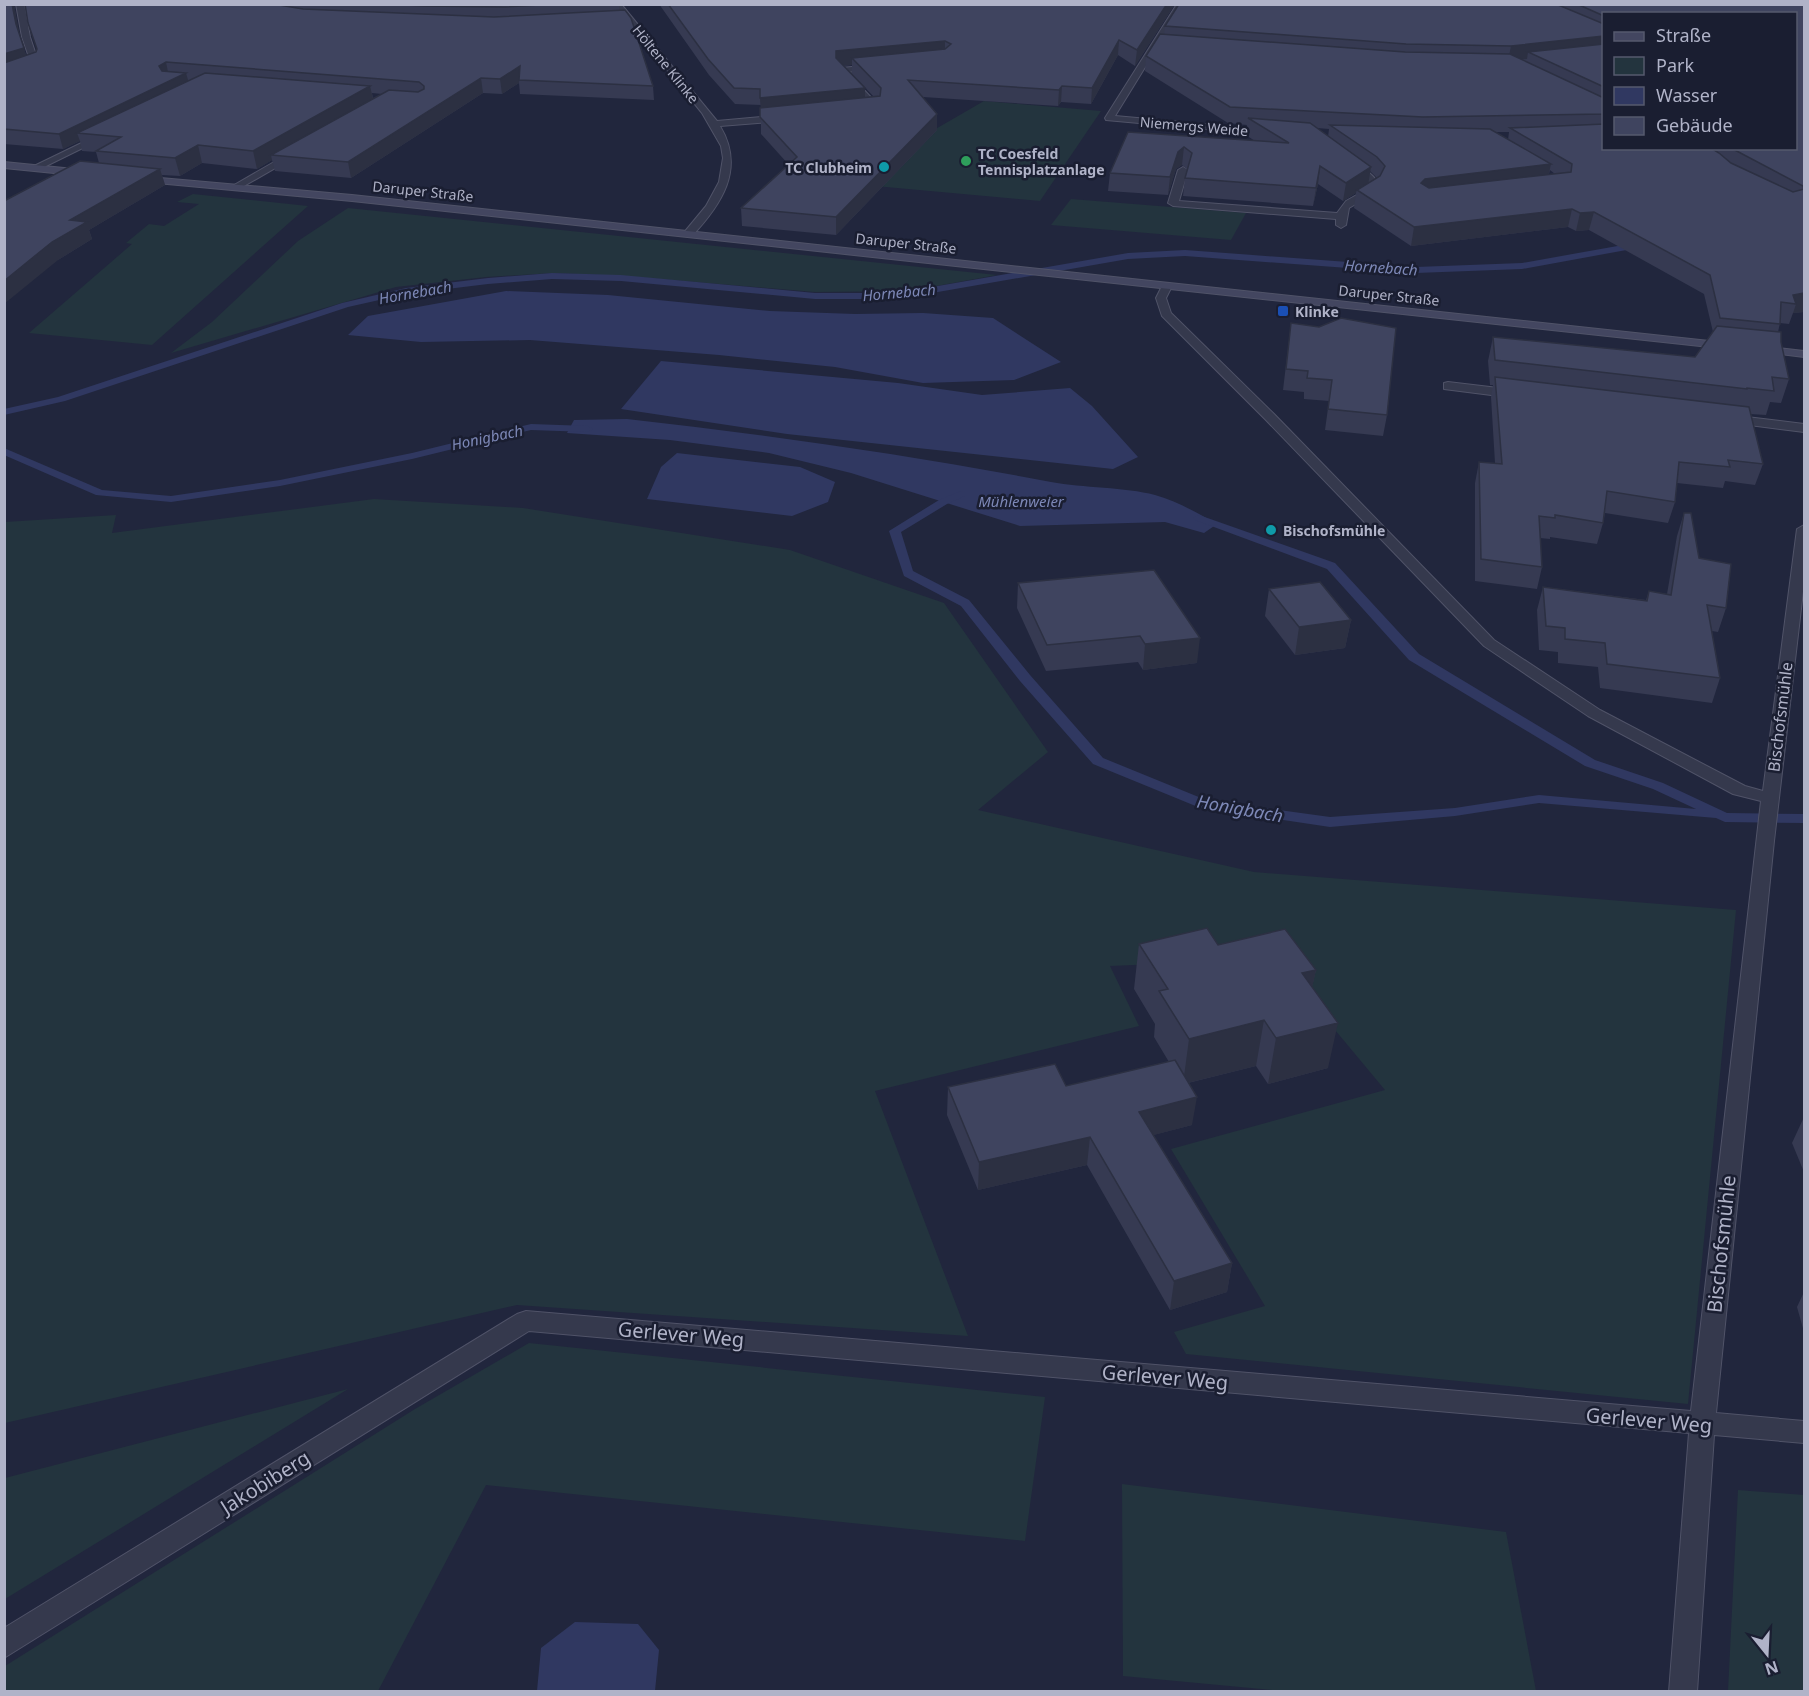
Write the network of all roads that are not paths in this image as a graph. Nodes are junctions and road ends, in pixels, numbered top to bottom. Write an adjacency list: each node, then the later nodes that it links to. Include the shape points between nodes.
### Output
1 (20, 4): 9 (street, via 35,64)
2 (617, 4): 4 (street, Höltene Klinke)
3 (1181, 4): 6 (street)
4 (629, 19): 5 (street); 12 (street, Höltene Klinke)
5 (618, 20)
6 (1157, 45): 7 (street); 13 (street, Niemergs Weide, via 1108,118)
7 (1168, 46)
8 (887, 66): 10 (street, via 842,70 877,108)
9 (4, 75)
10 (859, 110)
11 (795, 117): 12 (street)
12 (715, 124): 23 (street, Höltene Klinke, via 727,148 723,185 698,225)
13 (1275, 134)
14 (106, 135): 18 (street)
15 (309, 145): 22 (street)
16 (1341, 157): 19 (street, via 1375,185 1373,190 1346,204 1340,221 1173,203)
17 (4, 165): 18 (street)
18 (35, 168): 20 (street)
19 (1183, 170)
20 (94, 174)
21 (129, 178): 22 (street, Daruper Straße)
22 (234, 188): 23 (street, Daruper Straße)
23 (687, 235): 24 (street, Daruper Straße)
24 (1167, 286): 25 (street, Daruper Straße); 31 (street, Bischofsmühle, via 1161,297 1166,314 1489,643 1594,714)
25 (1804, 354)
26 (1448, 387): 27 (street)
27 (1531, 396)
28 (1721, 418): 29 (street)
29 (1804, 428)
30 (1804, 529): 31 (street, Bischofsmühle)
31 (1769, 804): 33 (street, Bischofsmühle)
32 (526, 1321): 33 (street, Gerlever Weg); 35 (street, Jakobiberg)
33 (1702, 1425): 34 (street, Gerlever Weg); 36 (street, Bischofsmühle)
34 (1804, 1432)
35 (4, 1644)
36 (1683, 1692)

